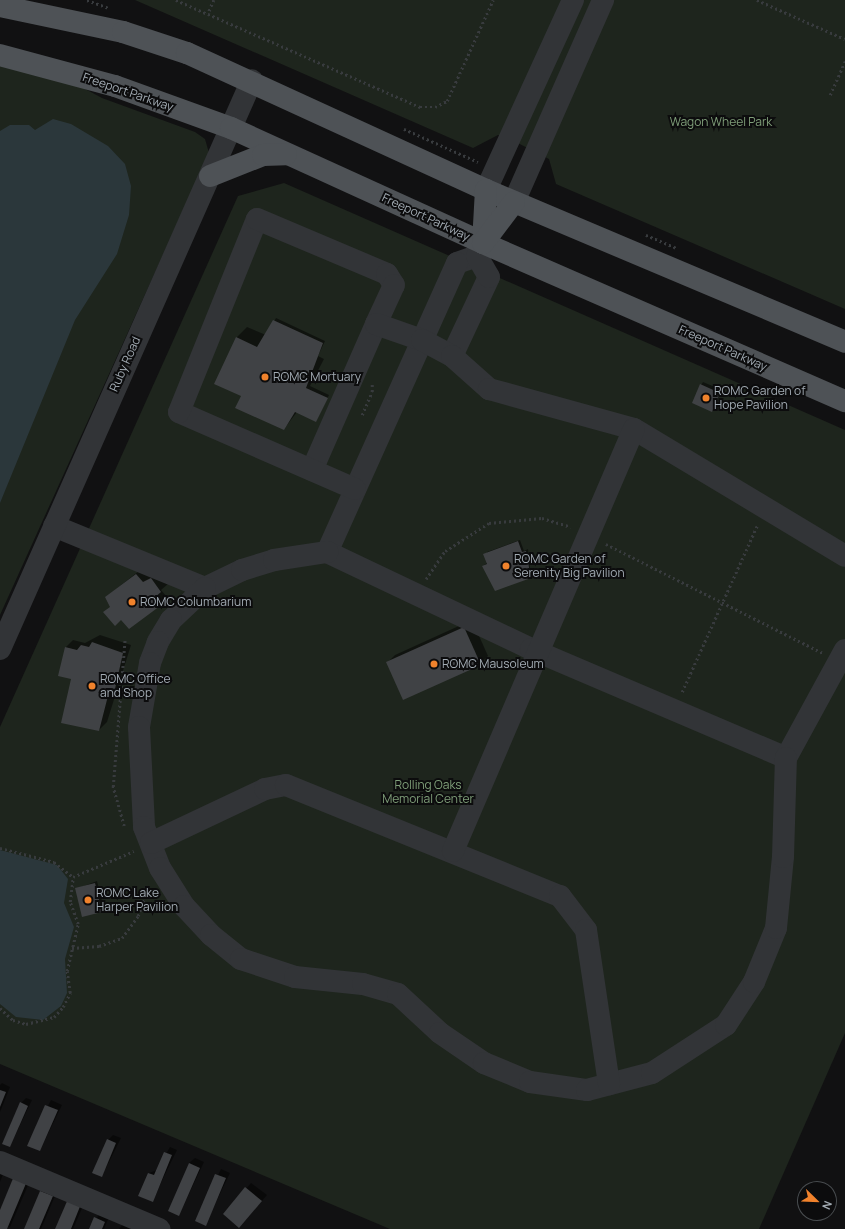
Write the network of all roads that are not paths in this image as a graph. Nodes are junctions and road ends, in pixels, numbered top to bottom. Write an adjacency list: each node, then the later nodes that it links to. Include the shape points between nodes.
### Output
1 (572, 0): 9 (street)
2 (603, 0): 10 (street)
3 (0, 6): 5 (main road, via 123,32 187,53)
4 (0, 55): 6 (main road, Freeport Parkway, via 115,86)
5 (252, 80): 6 (street, Ruby Road); 9 (main road)
6 (231, 128): 7 (main road, Freeport Parkway); 8 (street, Ruby Road)
7 (288, 154): 8 (main road, via 263,155); 11 (main road, Freeport Parkway)
8 (210, 176): 20 (street, Ruby Road)
9 (486, 190): 10 (main road); 11 (main road)
10 (514, 202): 11 (main road); 14 (main road)
11 (480, 250): 13 (street, via 457,263); 15 (street, via 489,277); 16 (main road, Freeport Parkway)
12 (376, 324): 13 (street); 18 (street); 18 (street, via 394,285 387,274 257,219 179,412)
13 (422, 340): 15 (street); 19 (street)
14 (845, 342)
15 (452, 356): 17 (street, via 489,389)
16 (845, 401)
17 (634, 429): 22 (street); 25 (street)
18 (312, 470): 19 (street)
19 (355, 489): 21 (street)
20 (54, 526): 23 (street); 24 (street, Ruby Road)
21 (327, 552): 23 (street, via 261,564); 25 (street)
22 (845, 556)
23 (205, 588): 28 (street, via 171,620 150,663 139,727 144,827)
24 (0, 650)
25 (539, 652): 27 (street); 29 (street)
26 (842, 656): 27 (street)
27 (786, 758): 30 (street, via 783,857 776,928 754,982 726,1025 652,1073)
28 (139, 849): 29 (street, via 265,789 286,786); 30 (street, via 160,868 184,906 211,935 241,959 295,977 363,984 398,994 440,1033 484,1063 530,1082 587,1090)
29 (453, 851): 30 (street, via 560,896 586,930)
30 (609, 1084)
31 (0, 1162): 32 (street)
32 (159, 1229)

